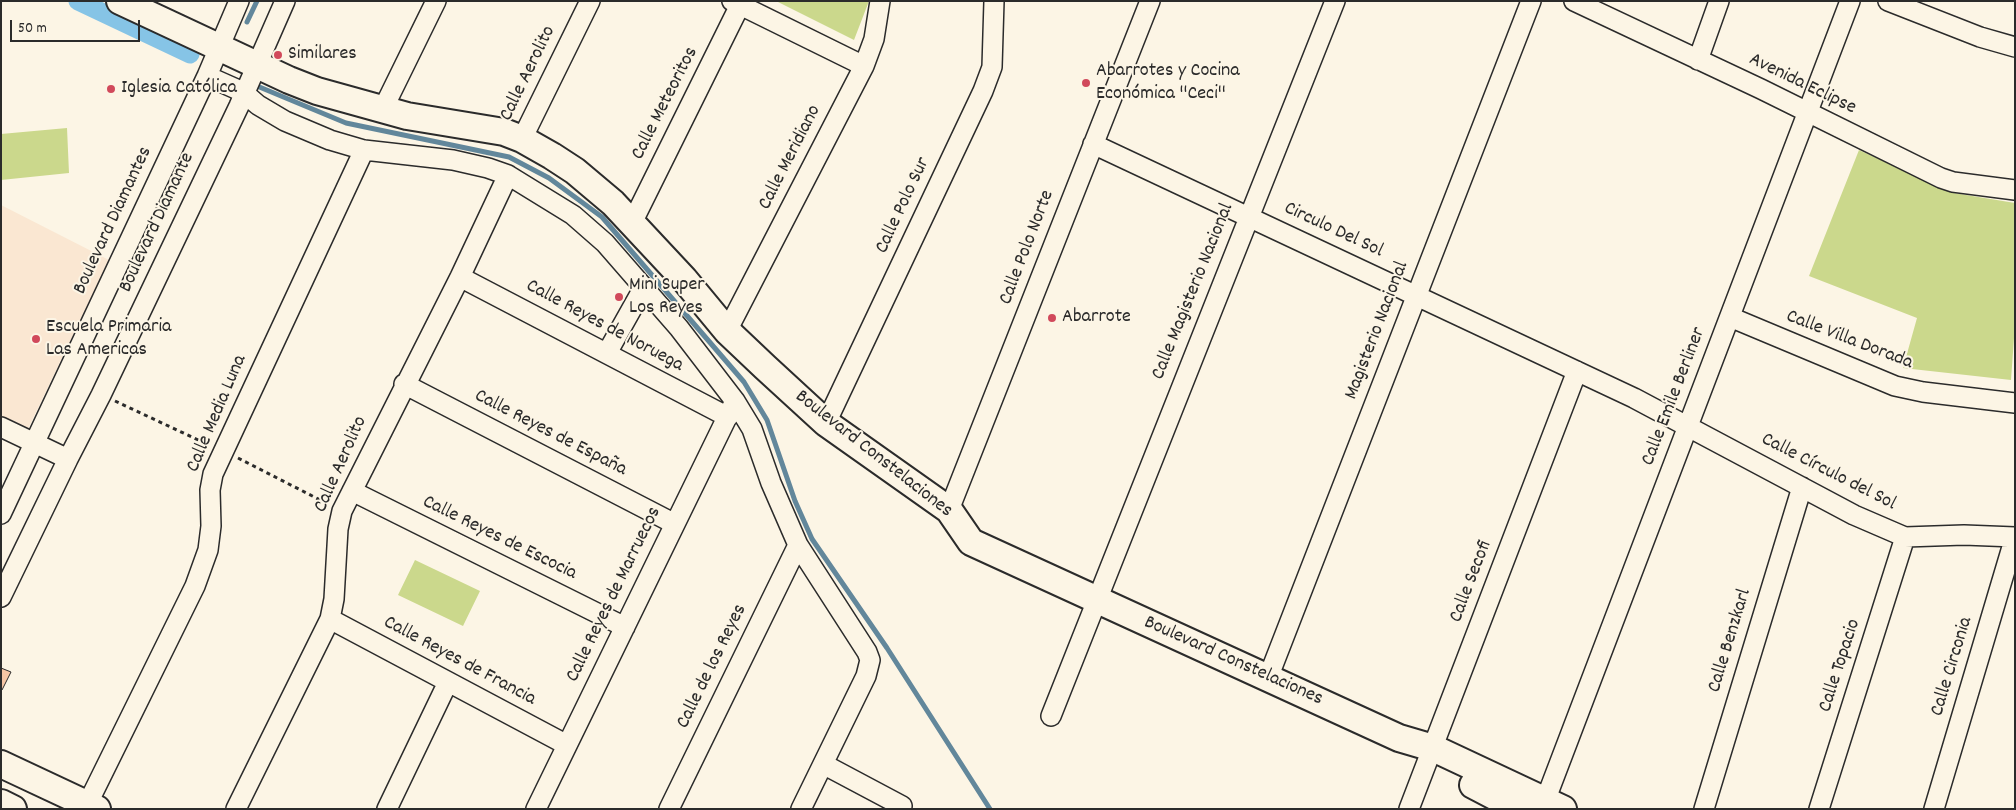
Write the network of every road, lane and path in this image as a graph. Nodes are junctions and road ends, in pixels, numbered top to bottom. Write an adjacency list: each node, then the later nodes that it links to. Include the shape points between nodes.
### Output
1 (120, 1): 16 (street, Boulevard Constelaciones)
2 (239, 1): 16 (street, Boulevard Diamantes)
3 (285, 1): 19 (street, Boulevard Diamante)
4 (436, 1): 23 (street)
5 (590, 1): 25 (street, Calle Aerolito)
6 (880, 1): 20 (street, Calle Meridiano, via 874,39)
7 (994, 1): 43 (street, Calle Polo Sur, via 992,67 983,91)
8 (1150, 1): 26 (street, Calle Polo Norte)
9 (1335, 1): 30 (street, Calle Magisterio Nacional)
10 (1531, 1): 34 (street, Magisterio Nacional)
11 (1574, 1): 18 (street, Avenida Eclipse)
12 (1719, 1): 18 (street)
13 (1850, 1): 24 (street, Calle Emile Berliner)
14 (1888, 1): 17 (street, via 1980,37)
15 (736, 3): 20 (street); 31 (street, Calle Meteoritos)
16 (218, 47): 19 (street, Boulevard Constelaciones); 21 (street, Boulevard Diamantes)
17 (2015, 47)
18 (1698, 60): 24 (street, Avenida Eclipse)
19 (256, 65): 22 (street, Boulevard Diamante); 23 (street, Boulevard Constelaciones, via 317,92)
20 (864, 66): 36 (street, Calle Meridiano)
21 (206, 76): 22 (street); 46 (street, Boulevard Diamantes)
22 (243, 92): 27 (street, via 285,121); 47 (street, Boulevard Diamante)
23 (382, 111): 25 (street, Boulevard Constelaciones, via 504,132)
24 (1808, 114): 29 (street, Avenida Eclipse, via 1941,178); 35 (street, Calle Emile Berliner)
25 (522, 140): 31 (street, Boulevard Constelaciones, via 575,171)
26 (1093, 144): 30 (street, Circulo Del Sol); 50 (street, Calle Polo Norte)
27 (364, 150): 28 (street, via 453,160); 70 (street, Calle Media Luna, via 213,474 208,550 195,586)
28 (508, 175): 32 (street, Calle Aerolito); 33 (street, via 573,215)
29 (2015, 190)
30 (1248, 217): 34 (street, Circulo Del Sol); 57 (street, Calle Magisterio Nacional)
31 (632, 223): 36 (street, Boulevard Constelaciones)
32 (460, 277): 37 (street, Calle Reyes de Noruega); 39 (street, Calle Aerolito)
33 (644, 287): 37 (street); 42 (street, via 679,328)
34 (1416, 296): 38 (street, Circulo Del Sol); 60 (street, Magisterio Nacional)
35 (1730, 317): 41 (street, Calle Villa Dorada, via 1895,386); 44 (street, Calle Emile Berliner)
36 (727, 331): 43 (street, Boulevard Constelaciones)
37 (607, 353): 42 (street, Calle Reyes de Noruega)
38 (1576, 371): 40 (street, Circulo Del Sol); 64 (street, Calle Secofi)
39 (404, 384): 49 (street, Calle Aerolito); 52 (street, Calle Reyes de España)
40 (1634, 398): 44 (street, Calle Círculo del Sol)
41 (2015, 403)
42 (732, 409): 52 (street, Calle Reyes de Marruecos); 55 (street, via 752,429)
43 (826, 423): 50 (street, Boulevard Constelaciones)
44 (1688, 426): 48 (street, Calle Círculo del Sol); 69 (street, Calle Emile Berliner)
45 (1, 427): 46 (street)
46 (34, 443): 47 (street); 51 (street, Boulevard Diamantes)
47 (68, 459): 56 (street, Boulevard Diamante)
48 (1802, 487): 53 (street, Calle Círculo del Sol); 79 (street, Calle Benzkarl)
49 (352, 491): 58 (street, Calle Aerolito, via 338,529); 59 (street, Calle Reyes de Escocia)
50 (949, 510): 57 (street, Boulevard Constelaciones, via 971,542)
51 (1, 514)
52 (675, 524): 59 (street, Calle Reyes de Marruecos)
53 (1905, 537): 54 (street, Calle Círculo del Sol); 80 (street, Calle Topacio)
54 (2015, 537): 81 (street, Calle Circonia)
55 (798, 545): 66 (street, via 868,652 870,660 866,676); 75 (street, Calle de los Reyes)
56 (1, 597)
57 (1095, 600): 60 (street, Boulevard Constelaciones); 62 (street, Calle Magisterio Nacional)
58 (330, 619): 61 (street, Calle Reyes de Francia); 72 (street, Calle Aerolito)
59 (625, 627): 63 (street, Calle Reyes de Marruecos)
60 (1268, 678): 64 (street, Boulevard Constelaciones)
61 (448, 682): 63 (street, Calle Reyes de Francia); 73 (street)
62 (1050, 716)
63 (567, 745): 74 (street, Calle Reyes de Marruecos)
64 (1430, 755): 69 (street, Boulevard Constelaciones); 77 (street, Calle Secofi); 78 (street, Boulevard Constelaciones)
65 (1, 764): 70 (street)
66 (823, 764): 68 (street); 76 (street)
67 (1, 803): 71 (street)
68 (902, 806)
69 (1550, 806)
70 (89, 807)
71 (13, 809)
72 (236, 809)
73 (387, 809)
74 (536, 809)
75 (669, 809)
76 (801, 809)
77 (1409, 809)
78 (1519, 809)
79 (1704, 809)
80 (1819, 809)
81 (1934, 809)

